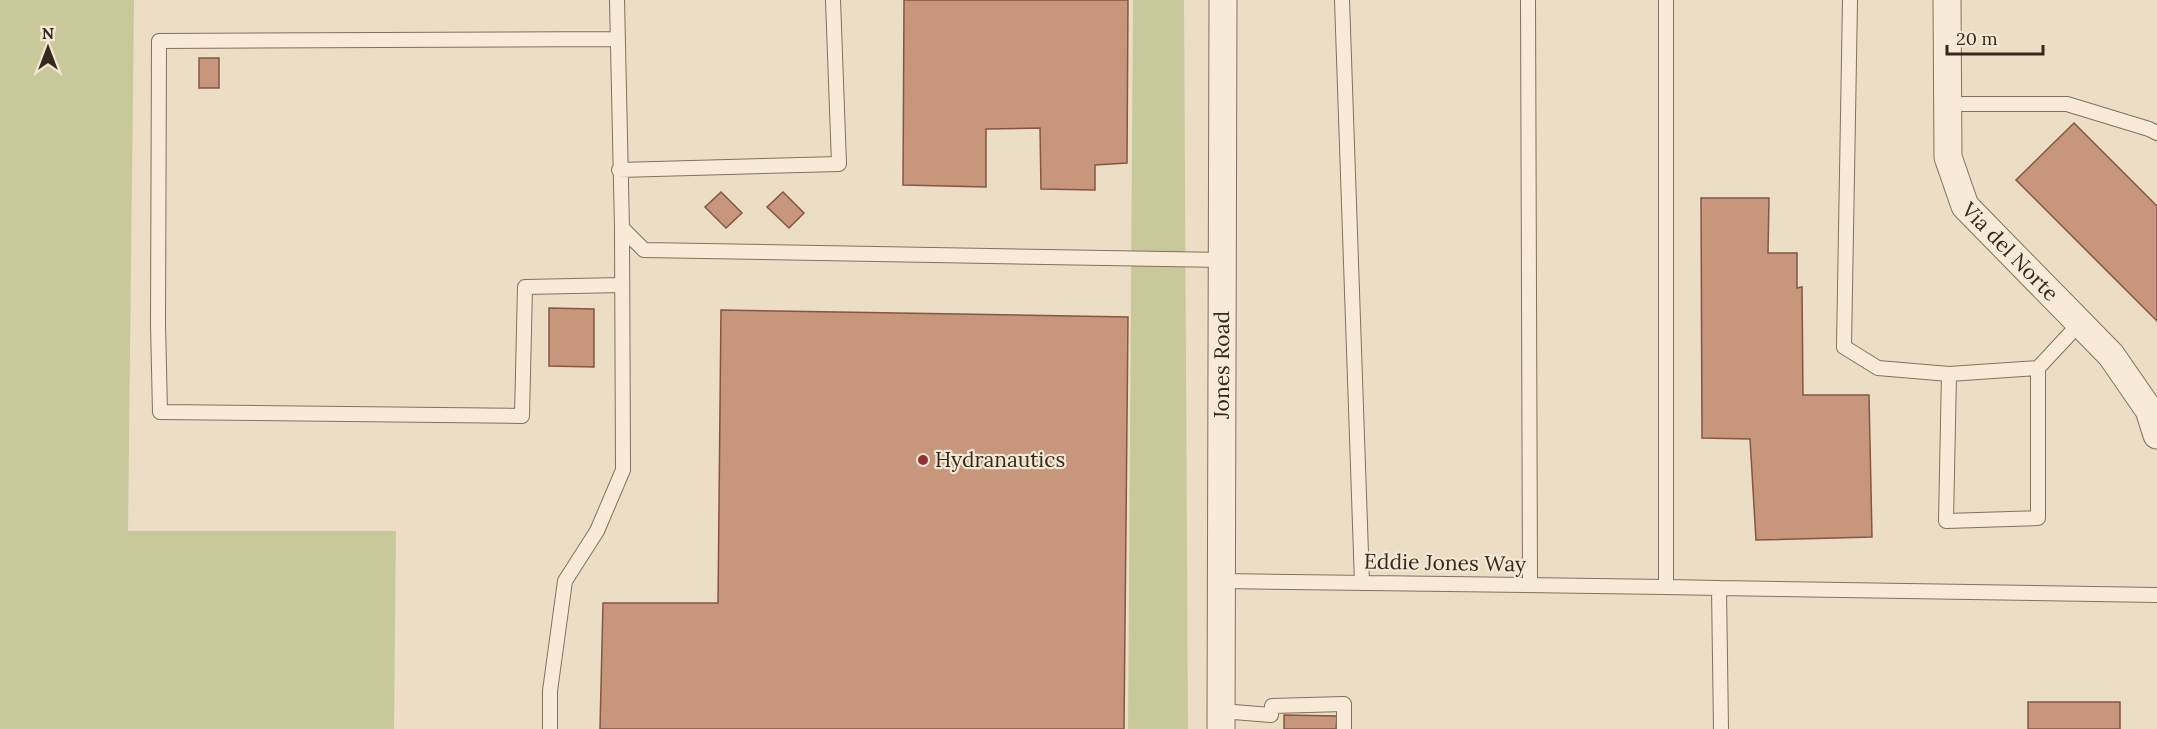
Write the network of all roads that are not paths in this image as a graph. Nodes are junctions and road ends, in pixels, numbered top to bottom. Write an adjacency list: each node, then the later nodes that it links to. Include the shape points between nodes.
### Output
1 (616, 0): 9 (lane)
2 (833, 0): 12 (lane, via 839,164)
3 (1223, 0): 14 (street, Jones Road)
4 (1342, 0): 21 (lane)
5 (1528, 0): 22 (lane)
6 (1666, 0): 23 (lane)
7 (1850, 0): 18 (lane, via 1844,347 1878,368)
8 (1947, 0): 10 (street, Via del Norte)
9 (617, 39): 12 (lane); 15 (lane, via 159,41 160,412 522,416 525,287)
10 (1948, 104): 11 (lane, via 2067,104); 16 (street, Via del Norte, via 1948,157 1965,206)
11 (2157, 134)
12 (620, 170): 13 (lane)
13 (622, 228): 14 (lane, via 644,250); 15 (lane)
14 (1224, 260): 20 (street, Jones Road)
15 (622, 285): 27 (lane, via 622,470 597,531 565,581 550,691)
16 (2080, 323): 17 (lane); 19 (street, Via del Norte, via 2118,364 2149,410)
17 (2038, 368): 18 (lane); 18 (lane, via 2038,519 1946,521)
18 (1948, 374)
19 (2157, 435)
20 (1223, 580): 21 (lane, Eddie Jones Way); 26 (street, Jones Road)
21 (1362, 583): 22 (lane, Eddie Jones Way)
22 (1530, 585): 23 (lane, Eddie Jones Way)
23 (1666, 587): 24 (lane, Eddie Jones Way)
24 (1719, 588): 25 (lane, Eddie Jones Way); 29 (lane)
25 (2157, 594)
26 (1221, 720): 28 (lane, via 1271,715 1272,706 1344,704)
27 (550, 729)
28 (1344, 729)
29 (1721, 729)

